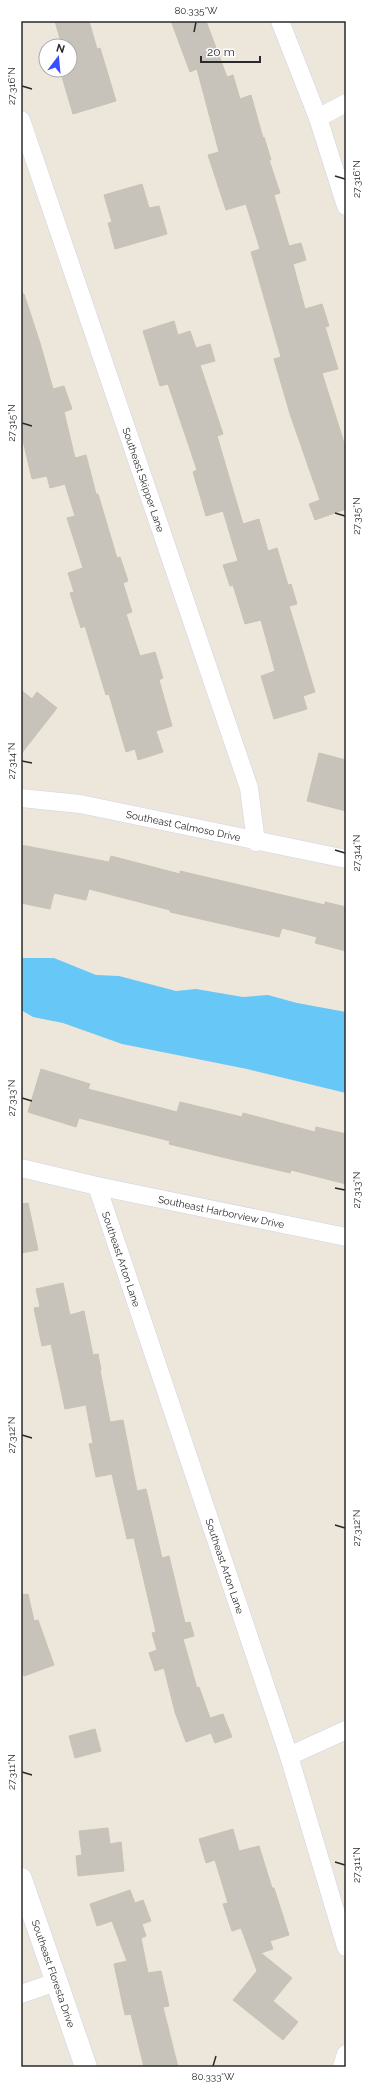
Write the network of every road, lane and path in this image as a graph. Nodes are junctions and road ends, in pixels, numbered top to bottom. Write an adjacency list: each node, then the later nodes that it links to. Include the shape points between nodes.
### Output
1 (280, 21): 3 (street)
2 (346, 103): 3 (street)
3 (318, 118): 5 (street)
4 (21, 120): 7 (street, Southeast Skipper Lane, via 249,788)
5 (346, 206)
6 (21, 798): 7 (street, Southeast Calmoso Drive, via 80,804)
7 (256, 842): 8 (street, Southeast Calmoso Drive)
8 (346, 859)
9 (21, 1168): 10 (street, Southeast Harborview Drive)
10 (97, 1186): 11 (street, Southeast Harborview Drive); 13 (street, Southeast Arton Lane)
11 (346, 1237)
12 (346, 1730): 13 (street)
13 (288, 1756): 15 (street, Southeast Arton Lane)
14 (21, 1879): 16 (street, Southeast Floresta Drive)
15 (346, 1947)
16 (56, 1982): 17 (street); 19 (street, Southeast Floresta Drive)
17 (21, 1994)
18 (346, 2054): 20 (street)
19 (86, 2067)
20 (342, 2067)

